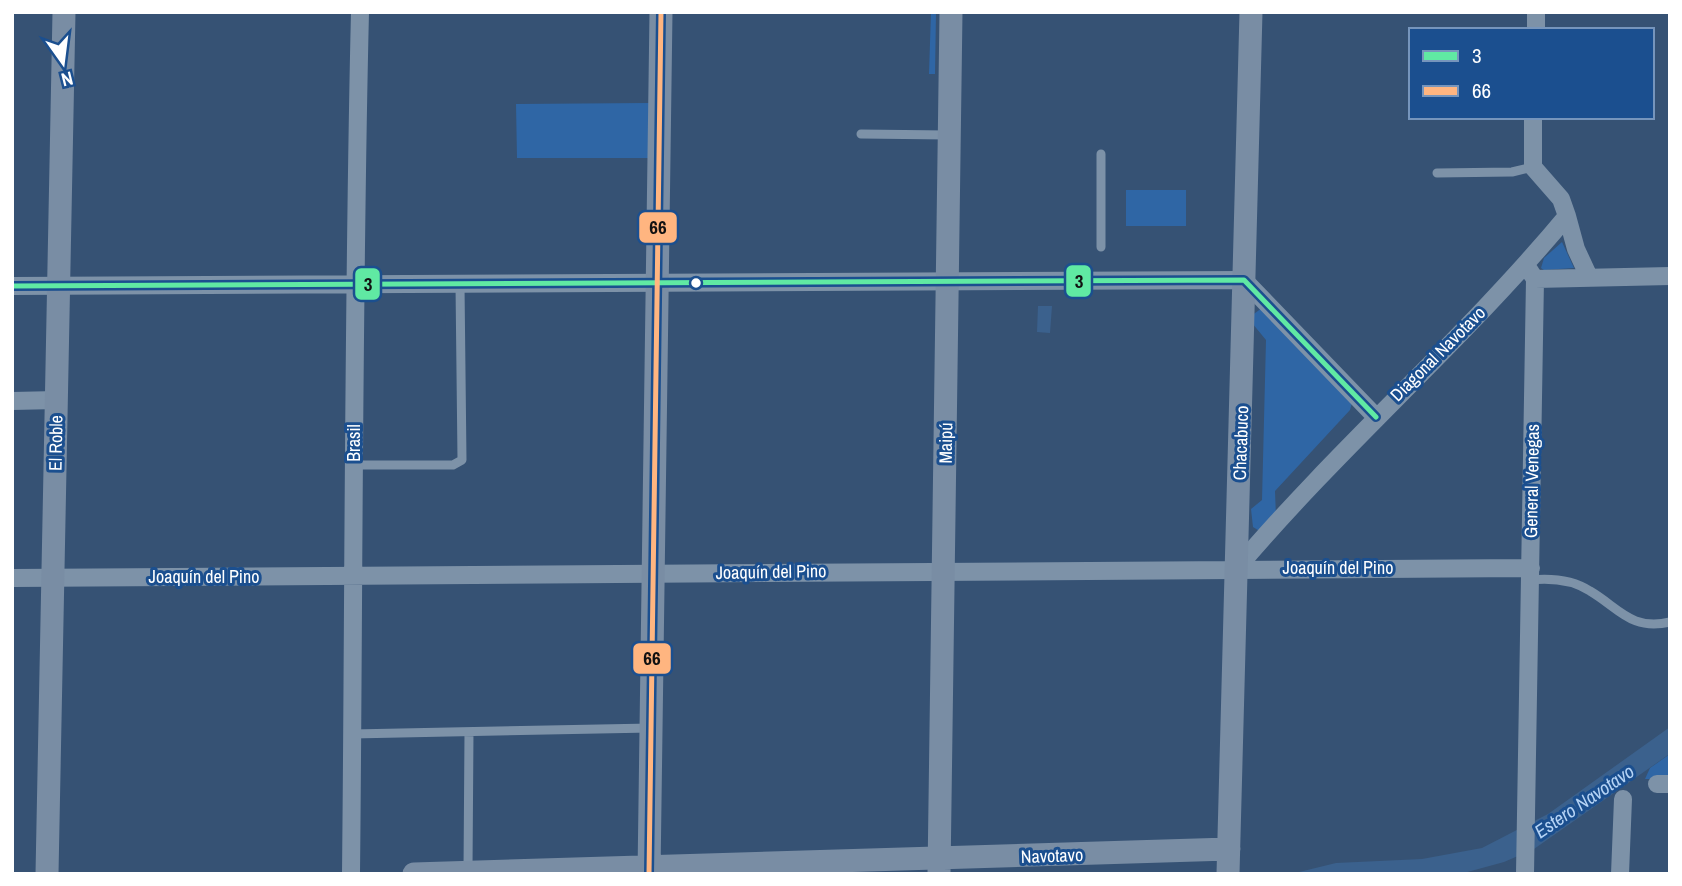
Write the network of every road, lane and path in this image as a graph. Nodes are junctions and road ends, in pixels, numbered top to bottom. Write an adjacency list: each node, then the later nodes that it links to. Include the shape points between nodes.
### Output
1 (64, 12): 19 (street, El Roble)
2 (360, 12): 21 (street, Brasil)
3 (661, 12): 20 (street)
4 (951, 12): 8 (street, Maipú)
5 (1251, 12): 18 (street, Chacabuco)
6 (1533, 119): 10 (street)
7 (862, 134): 8 (lane)
8 (950, 135): 17 (street, Maipú)
9 (1101, 154): 13 (lane)
10 (1533, 167): 11 (lane, via 1512,172); 12 (street, via 1561,199)
11 (1437, 173)
12 (1567, 216): 14 (street); 16 (street)
13 (1101, 247)
14 (1531, 272): 16 (street); 26 (street, Diagonal Navotavo); 31 (street, General Venegas)
15 (1670, 276): 16 (street)
16 (1589, 277)
17 (948, 280): 18 (street, via 1101,273); 20 (street); 29 (street, Maipú)
18 (1244, 280): 26 (street); 28 (street, Chacabuco)
19 (60, 284): 21 (street); 23 (street); 24 (street, El Roble)
20 (658, 284): 22 (street); 30 (street)
21 (354, 285): 22 (street); 27 (street, Brasil)
22 (460, 285): 27 (lane, via 462,460)
23 (12, 286)
24 (57, 400): 25 (street); 34 (street, El Roble)
25 (12, 401)
26 (1376, 417): 28 (street, Diagonal Navotavo)
27 (354, 466): 32 (street, Brasil)
28 (1237, 568): 29 (street, Joaquín del Pino); 31 (street, Joaquín del Pino); 40 (street, Chacabuco)
29 (944, 570): 30 (street, Joaquín del Pino); 41 (street, Maipú)
30 (653, 574): 32 (street, Joaquín del Pino); 36 (street)
31 (1531, 574): 35 (lane, via 1589,590 1632,622); 42 (street, General Venegas)
32 (355, 577): 34 (street, Joaquín del Pino); 38 (street, Brasil)
33 (12, 578): 34 (street, Joaquín del Pino)
34 (53, 578): 45 (street, El Roble)
35 (1670, 622)
36 (651, 728): 37 (lane); 43 (street)
37 (469, 732): 38 (lane); 44 (lane)
38 (352, 734): 46 (street, Brasil)
39 (1623, 799): 49 (street)
40 (1228, 849): 41 (street, Navotavo); 48 (street, Chacabuco)
41 (939, 867): 43 (street, Navotavo)
42 (1525, 870)
43 (649, 871): 44 (street, Navotavo)
44 (468, 873): 47 (street, Navotavo)
45 (47, 874)
46 (351, 874)
47 (414, 874)
48 (1228, 874)
49 (1620, 874)

